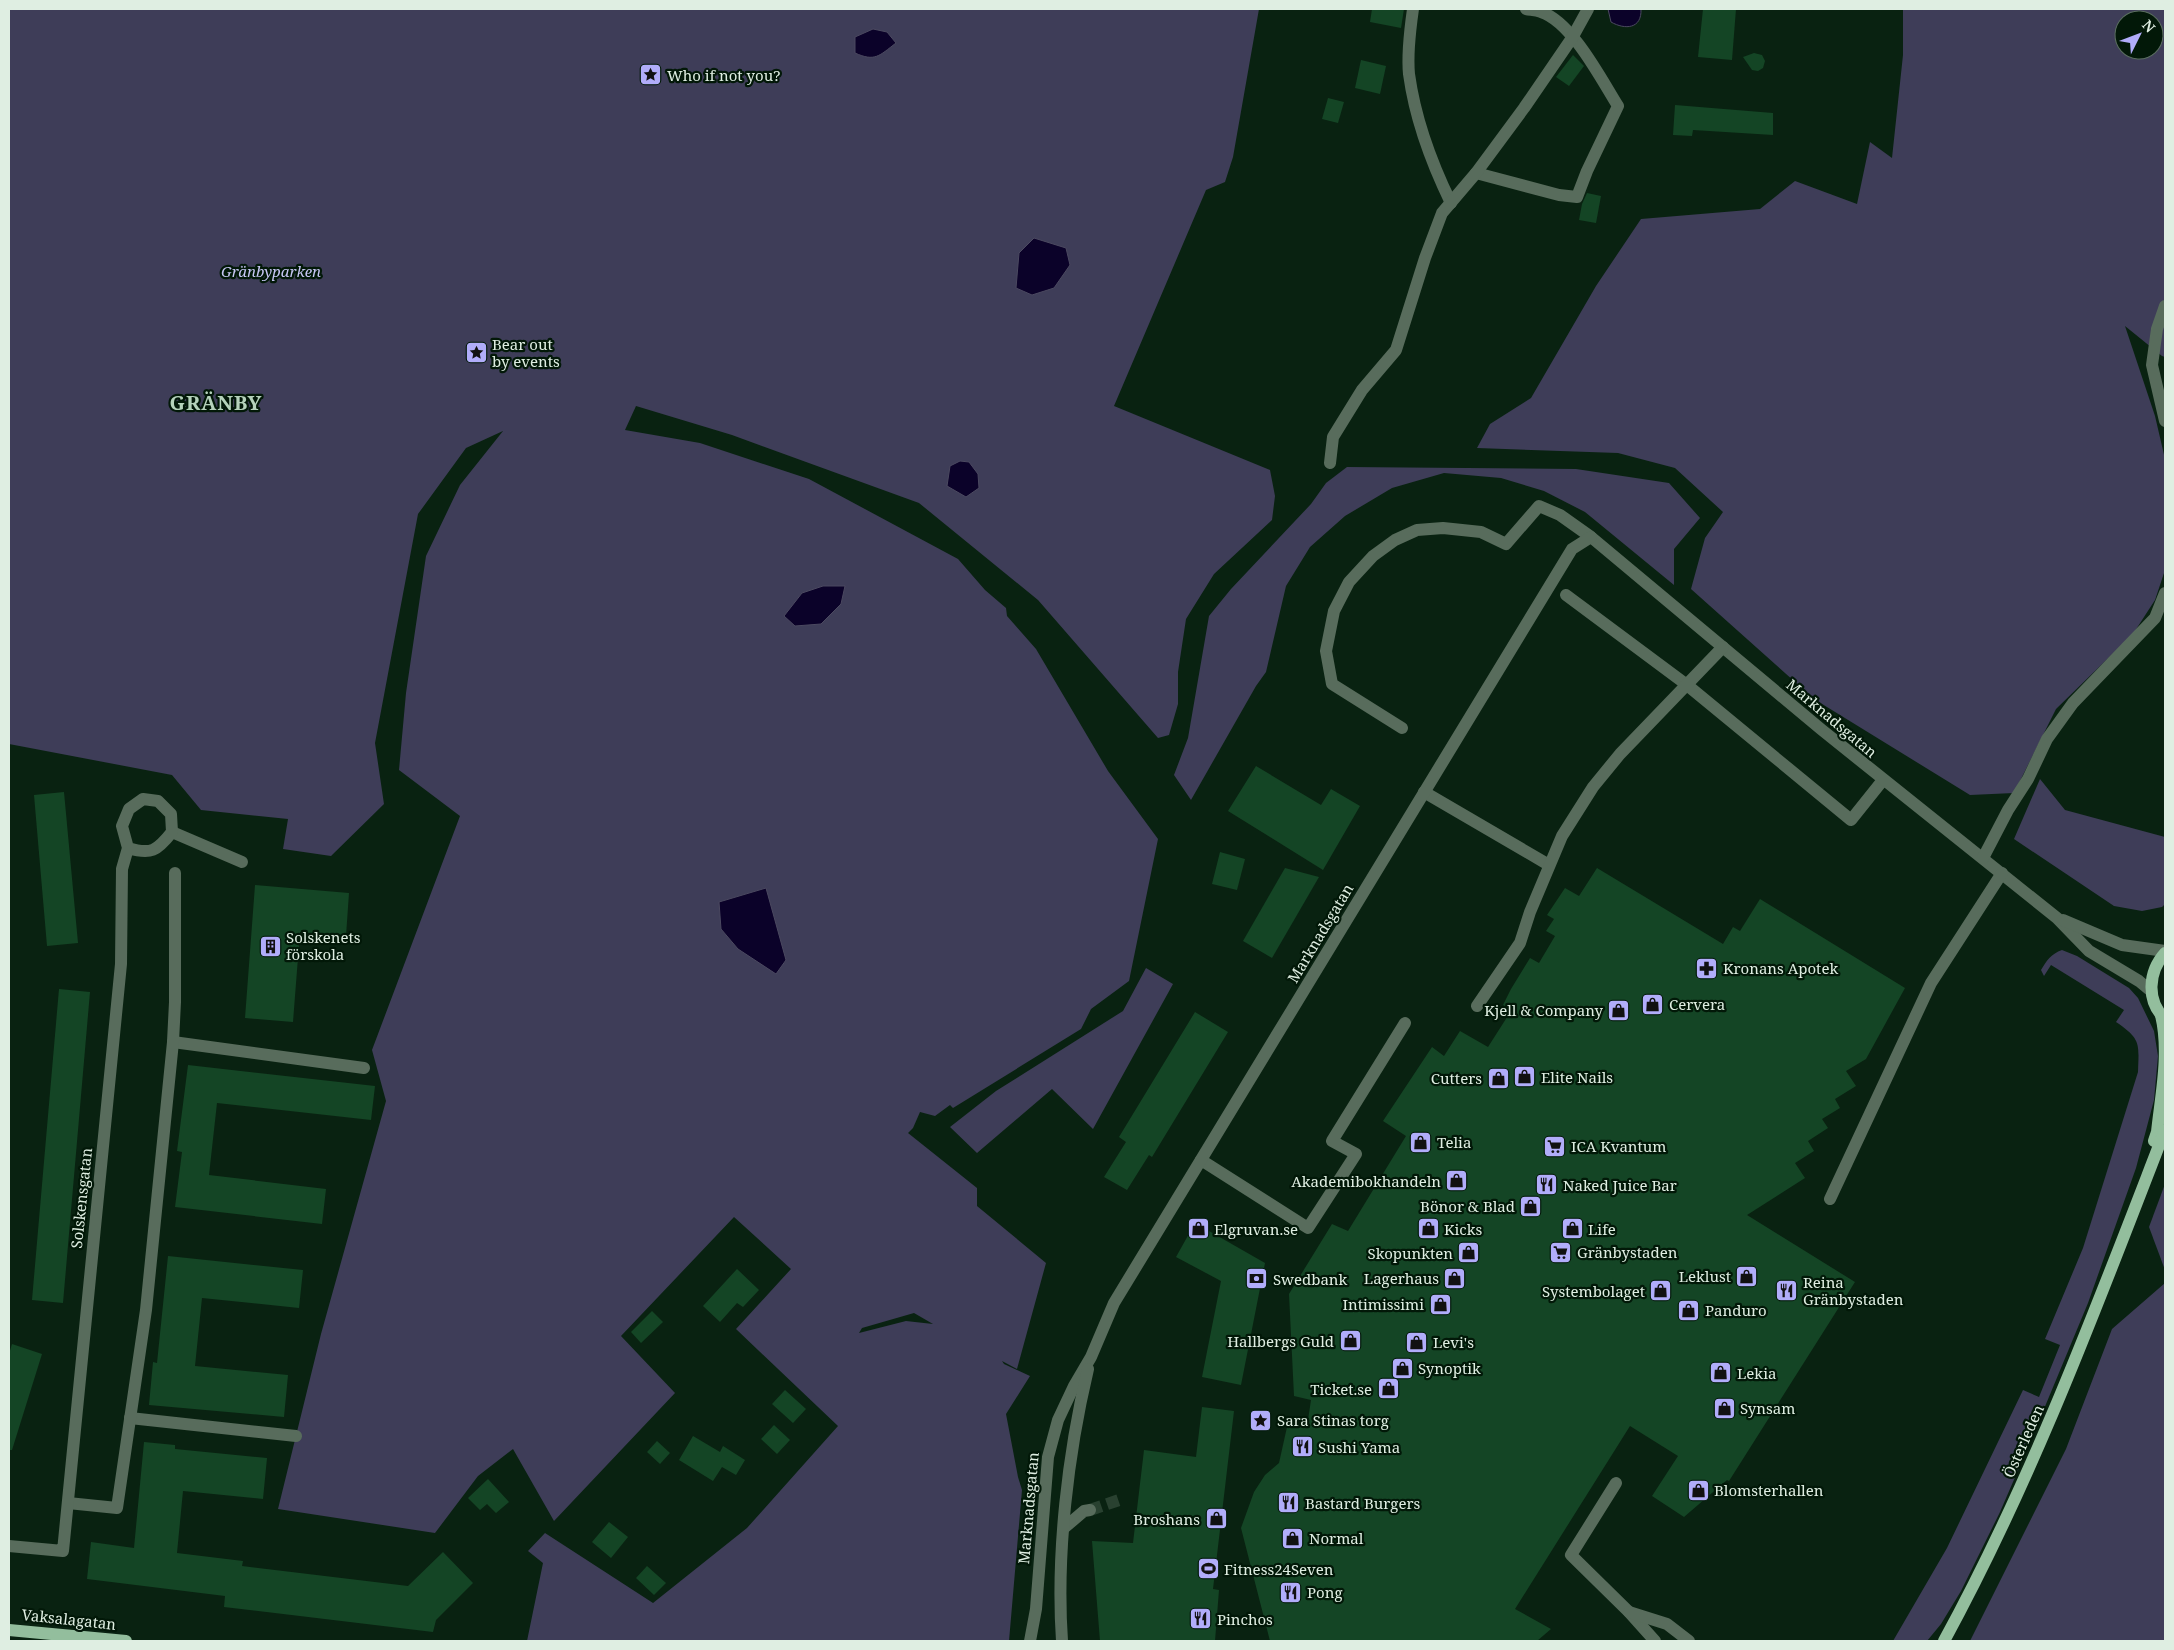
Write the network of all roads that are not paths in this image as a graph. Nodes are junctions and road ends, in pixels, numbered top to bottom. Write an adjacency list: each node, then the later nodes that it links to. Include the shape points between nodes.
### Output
1 (1413, 9): 6 (street, via 1409,73 1416,111)
2 (1526, 9): 4 (street, via 1542,12 1560,24)
3 (1588, 9): 4 (street)
4 (1572, 38): 5 (street); 5 (street, via 1618,106 1577,197 1558,195)
5 (1476, 172): 6 (street)
6 (1450, 203): 9 (street, via 1442,213 1425,258 1396,350 1362,390 1333,437)
7 (2165, 306): 8 (street, via 2157,329 2152,364)
8 (2165, 421)
9 (1330, 462)
10 (1591, 537): 13 (street, Marknadsgatan); 15 (street, Marknadsgatan, via 1539,506 1506,544 1481,532 1462,528 1417,530 1395,540 1373,556 1349,582 1334,611 1326,651 1332,684); 17 (street, Marknadsgatan, via 1572,549)
11 (2165, 593): 20 (street, via 2155,618 2073,703 2047,739)
12 (1566, 595): 14 (street)
13 (1723, 647): 14 (street); 16 (street, Marknadsgatan)
14 (1687, 685): 16 (street, via 1851,820); 22 (street, via 1620,754 1593,787 1562,836)
15 (1402, 728)
16 (1883, 780): 20 (street, Marknadsgatan)
17 (1424, 792): 22 (street); 34 (street, Marknadsgatan)
18 (172, 832): 19 (street, via 161,846 144,853); 19 (street, Solskensgatan, via 171,814 158,802 143,799 129,809 122,826); 21 (street)
19 (128, 848): 41 (street, Solskensgatan, via 122,869 121,964)
20 (1983, 858): 24 (street, Marknadsgatan)
21 (242, 862)
22 (1549, 865): 28 (street, via 1520,943)
23 (175, 873): 31 (street)
24 (2002, 873): 25 (street, Marknadsgatan); 35 (street, via 1931,982)
25 (2057, 918): 26 (street, Marknadsgatan, via 2122,945); 27 (street, Marknadsgatan, via 2089,951)
26 (2165, 952): 27 (main road, via 2154,969)
27 (2151, 991): 29 (main road, Österleden, via 2154,1004)
28 (1477, 1006)
29 (2163, 1017): 36 (main road, Österleden, via 2165,1061 2157,1132)
30 (1405, 1023): 34 (street, via 1332,1141 1356,1154 1308,1228)
31 (172, 1042): 32 (street); 38 (street, via 146,1310)
32 (364, 1068)
33 (2165, 1130): 36 (main road, Österleden)
34 (1201, 1160): 37 (street, Marknadsgatan, via 1114,1303)
35 (1830, 1199)
36 (2119, 1249): 52 (main road, Österleden, via 2031,1466)
37 (1091, 1357): 43 (street, Marknadsgatan, via 1078,1412); 48 (street, Marknadsgatan, via 1058,1420 1048,1457 1036,1609)
38 (130, 1418): 39 (street); 41 (street, via 117,1508)
39 (296, 1436)
40 (1616, 1483): 45 (street, via 1571,1555)
41 (68, 1503): 44 (street, Solskensgatan, via 63,1551)
42 (1090, 1510): 43 (street)
43 (1064, 1528): 49 (street, Marknadsgatan, via 1060,1600)
44 (9, 1546)
45 (1629, 1612): 50 (street); 51 (street, via 1667,1624)
46 (9, 1630): 47 (main road, Vaksalagatan)
47 (126, 1641)
48 (1030, 1641)
49 (1062, 1641)
50 (1655, 1641)
51 (1689, 1641)
52 (1944, 1641)

